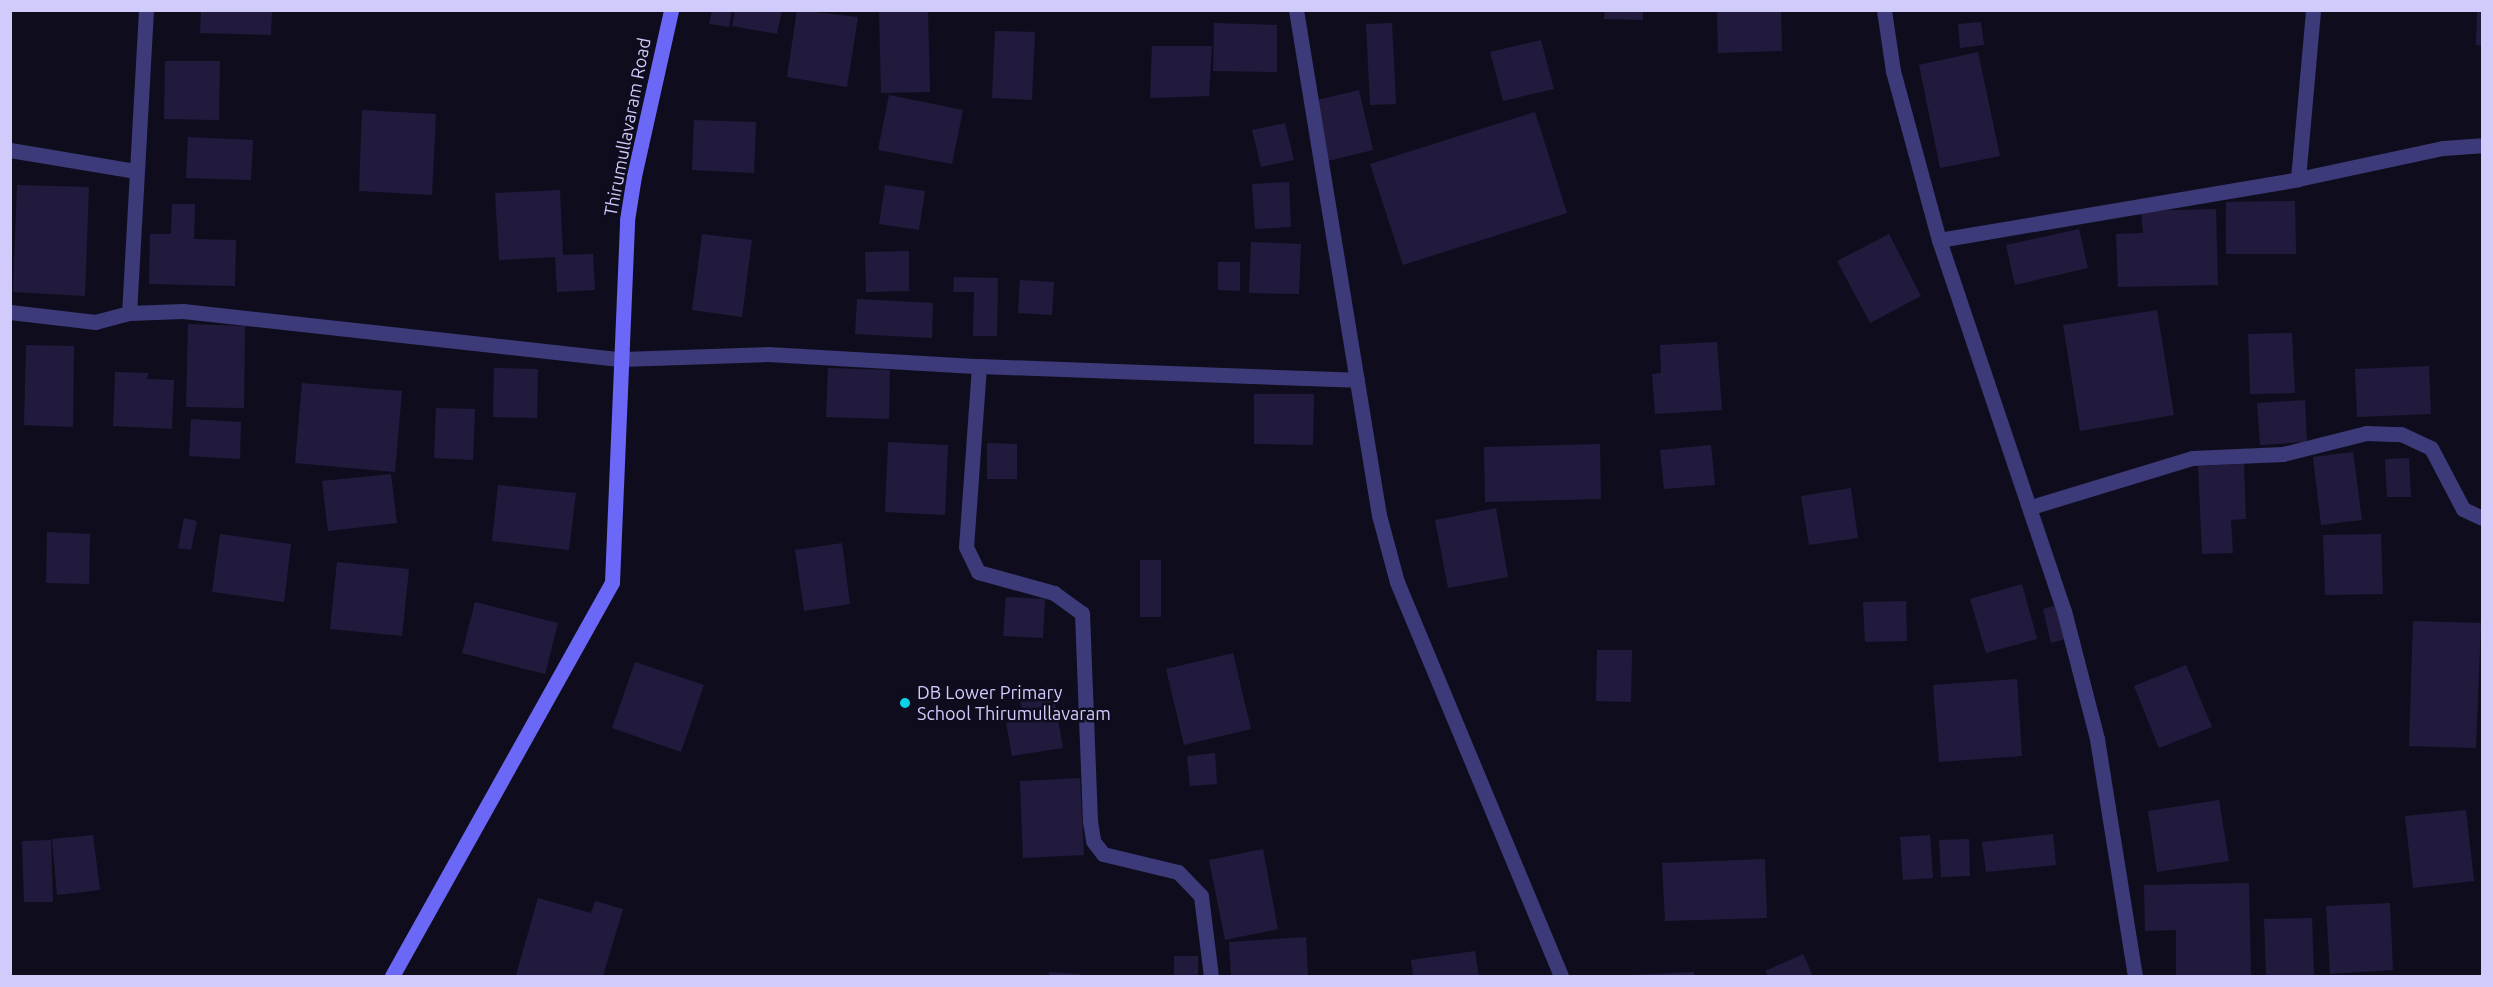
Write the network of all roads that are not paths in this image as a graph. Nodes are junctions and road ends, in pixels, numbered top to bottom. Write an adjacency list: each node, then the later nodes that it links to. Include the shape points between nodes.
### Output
1 (146, 10): 8 (street)
2 (671, 10): 13 (street, Thirumullavaram Road, via 627,220)
3 (1296, 10): 15 (street)
4 (1884, 10): 10 (street, via 1893,71)
5 (2313, 10): 9 (street)
6 (2482, 145): 9 (street, via 2443,148)
7 (10, 150): 8 (street)
8 (136, 171): 12 (street)
9 (2298, 179): 10 (street)
10 (1939, 240): 16 (street)
11 (10, 312): 12 (street, via 94,322)
12 (129, 313): 13 (street, via 183,311)
13 (621, 359): 14 (street, via 768,354); 18 (street, Thirumullavaram Road, via 612,582)
14 (979, 366): 15 (street); 19 (street, via 966,547 978,572 1054,593 1082,613 1093,841 1103,854 1178,872 1201,896)
15 (1357, 380): 20 (street, via 1379,515 1397,582)
16 (2031, 507): 17 (street, via 2192,458 2283,454 2366,433 2401,434 2431,448 2463,510); 21 (street, via 2064,611 2097,739)
17 (2482, 518)
18 (392, 976)
19 (1211, 976)
20 (1561, 976)
21 (2135, 976)

